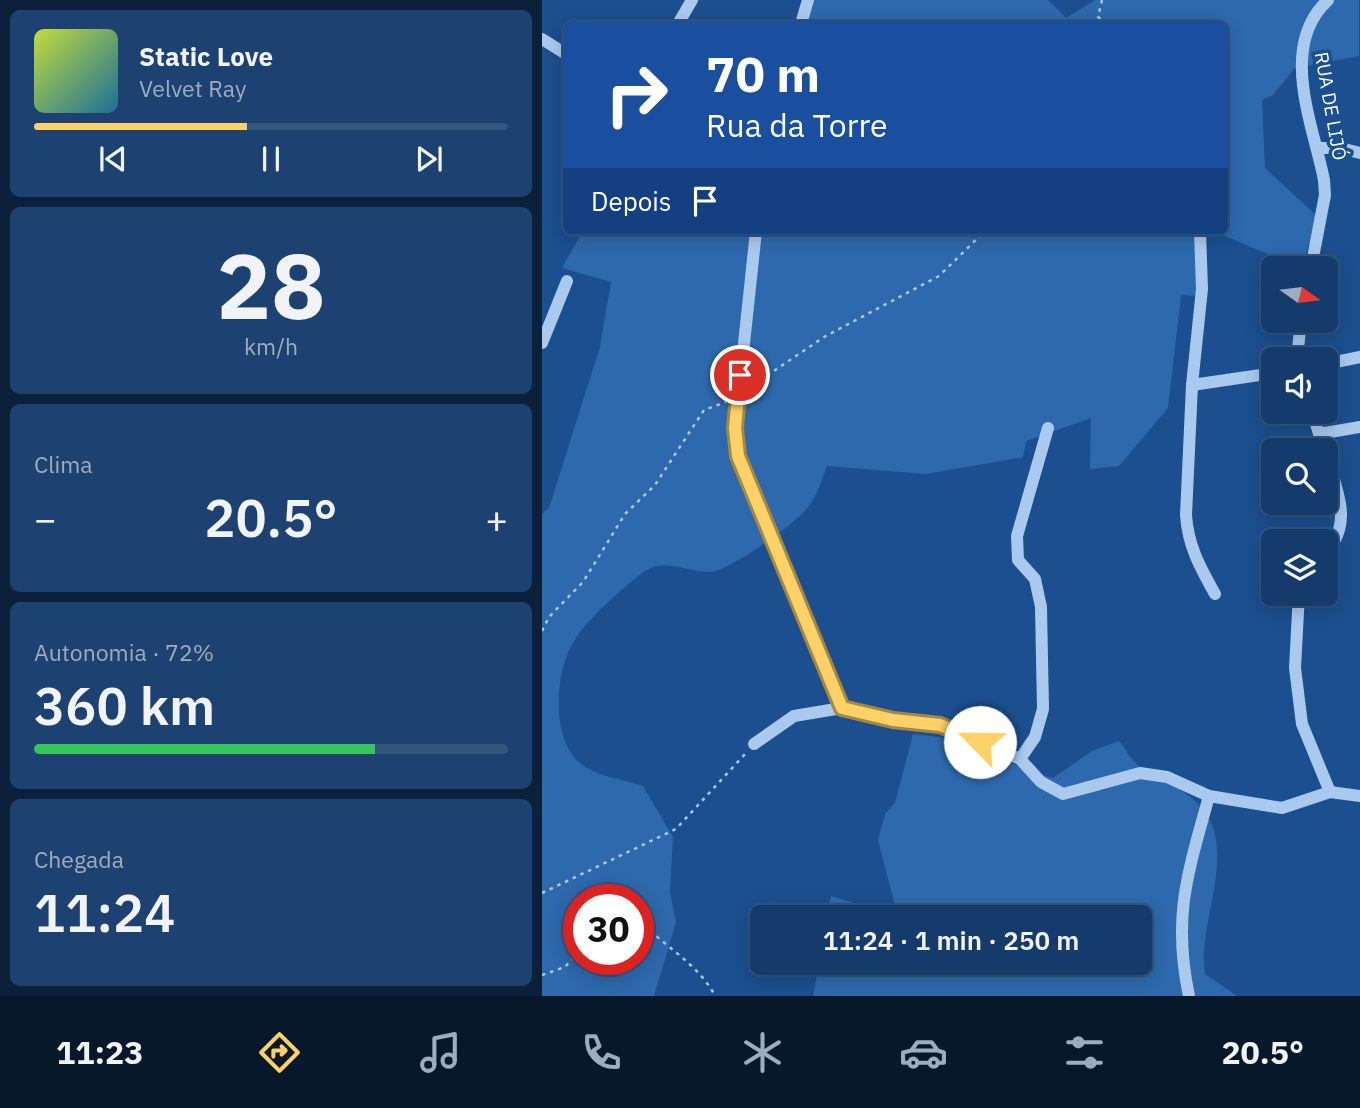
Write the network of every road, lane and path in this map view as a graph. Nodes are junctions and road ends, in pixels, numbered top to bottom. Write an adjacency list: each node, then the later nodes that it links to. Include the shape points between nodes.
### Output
1 (692, 0): 5 (street)
2 (808, 0): 6 (street)
3 (1103, 0): 7 (path, via 1098,17)
4 (1328, 0): 10 (street, RUA DE LIJÓ, via 1308,25 1301,45)
5 (680, 21)
6 (802, 21)
7 (1103, 21)
8 (542, 39): 9 (street)
9 (563, 52)
10 (1318, 148): 11 (street); 14 (street, RUA DE LIJÓ, via 1325,195)
11 (1359, 153)
12 (757, 235): 30 (street, via 735,428 738,456)
13 (1201, 235): 20 (street, via 1202,289)
14 (1313, 256)
15 (567, 281): 16 (street)
16 (542, 343)
17 (1359, 357): 18 (street)
18 (1338, 361)
19 (1261, 375): 20 (street)
20 (1192, 385): 28 (street, via 1187,537)
21 (1316, 424): 24 (street)
22 (1359, 427): 24 (street)
23 (1048, 428): 32 (street, via 1017,536 1018,560 1035,579 1041,607 1043,709 1035,737)
24 (1319, 434): 25 (street)
25 (1320, 438)
26 (1338, 500): 27 (street, via 1342,515)
27 (1338, 530)
28 (1215, 594)
29 (1298, 606): 33 (street, via 1295,668 1302,723)
30 (842, 708): 31 (street, via 794,716); 32 (street, via 940,725)
31 (754, 744): 36 (path, via 676,830)
32 (1020, 759): 34 (street, via 1041,782 1063,794 1140,773 1167,777)
33 (1330, 792): 34 (street, via 1282,808); 35 (street)
34 (1209, 796): 41 (street, via 1181,910)
35 (1359, 796)
36 (542, 894)
37 (654, 933): 40 (path, via 693,968)
38 (563, 968): 39 (path)
39 (542, 975)
40 (715, 996)
41 (1189, 996)

